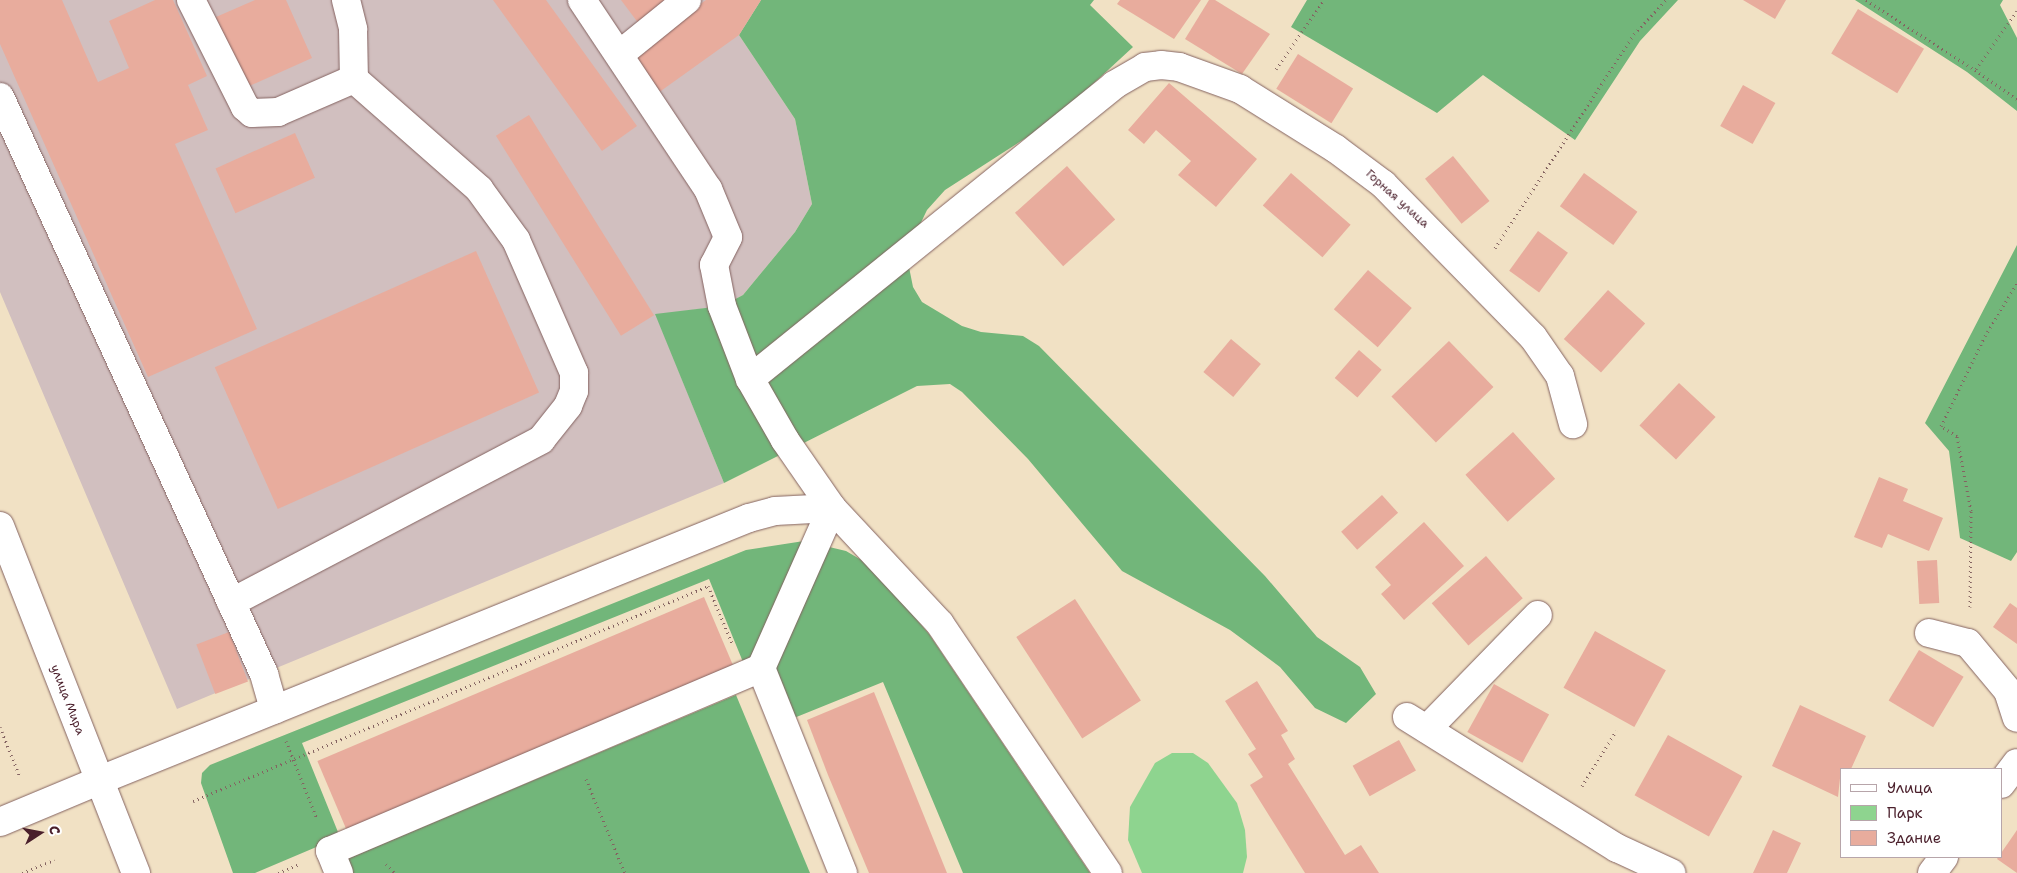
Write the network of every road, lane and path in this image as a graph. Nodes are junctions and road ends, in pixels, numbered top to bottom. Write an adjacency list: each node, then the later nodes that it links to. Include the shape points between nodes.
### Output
1 (191, 0): 11 (street, via 245,107 252,113 278,112)
2 (346, 0): 11 (street, via 353,28)
3 (582, 0): 9 (street)
4 (687, 0): 9 (street)
5 (1324, 0): 13 (path)
6 (1666, 0): 15 (path, via 1634,34)
7 (1866, 0): 10 (path)
8 (2017, 12): 10 (path)
9 (620, 54): 17 (street, via 708,189 725,229 728,237 714,265 722,306)
10 (1975, 70): 14 (path)
11 (354, 79): 21 (street, via 479,189 497,210 516,240 569,356 574,373 574,391 555,426 541,440)
12 (0, 97): 21 (street)
13 (1256, 98): 15 (street, Горная улица, via 1384,184); 17 (street, Горная улица, via 1220,81 1178,67 1145,67 1114,85)
14 (2017, 99)
15 (1477, 278): 18 (street, Горная улица, via 1550,359 1567,395)
16 (2017, 284): 24 (path, via 1986,336 1941,426 1957,436 1971,511)
17 (750, 378): 19 (street, via 785,440)
18 (1573, 424)
19 (832, 508): 25 (street); 26 (street, via 775,511 749,518); 46 (street, via 940,624)
20 (0, 526): 34 (street, улица Мира)
21 (231, 603): 26 (street, via 264,674)
22 (1538, 615): 37 (street, via 1417,723)
23 (1929, 633): 24 (street)
24 (1968, 643): 27 (street, via 2008,691)
25 (753, 672): 30 (street); 31 (path, via 708,586); 45 (street)
26 (274, 710): 31 (path); 34 (street)
27 (2017, 718)
28 (0, 727): 33 (path)
29 (1616, 731): 37 (path)
30 (574, 748): 41 (street); 44 (path)
31 (294, 759): 36 (path); 41 (path)
32 (2017, 763): 35 (street)
33 (21, 779)
34 (98, 782): 38 (street); 43 (street, улица Мира)
35 (2002, 783)
36 (193, 801)
37 (1564, 815): 47 (street, via 1617,848)
38 (0, 822)
39 (1943, 858): 48 (street)
40 (54, 860): 42 (path)
41 (335, 862)
42 (22, 873)
43 (136, 873)
44 (625, 873)
45 (843, 873)
46 (1108, 873)
47 (1671, 873)
48 (1932, 873)

